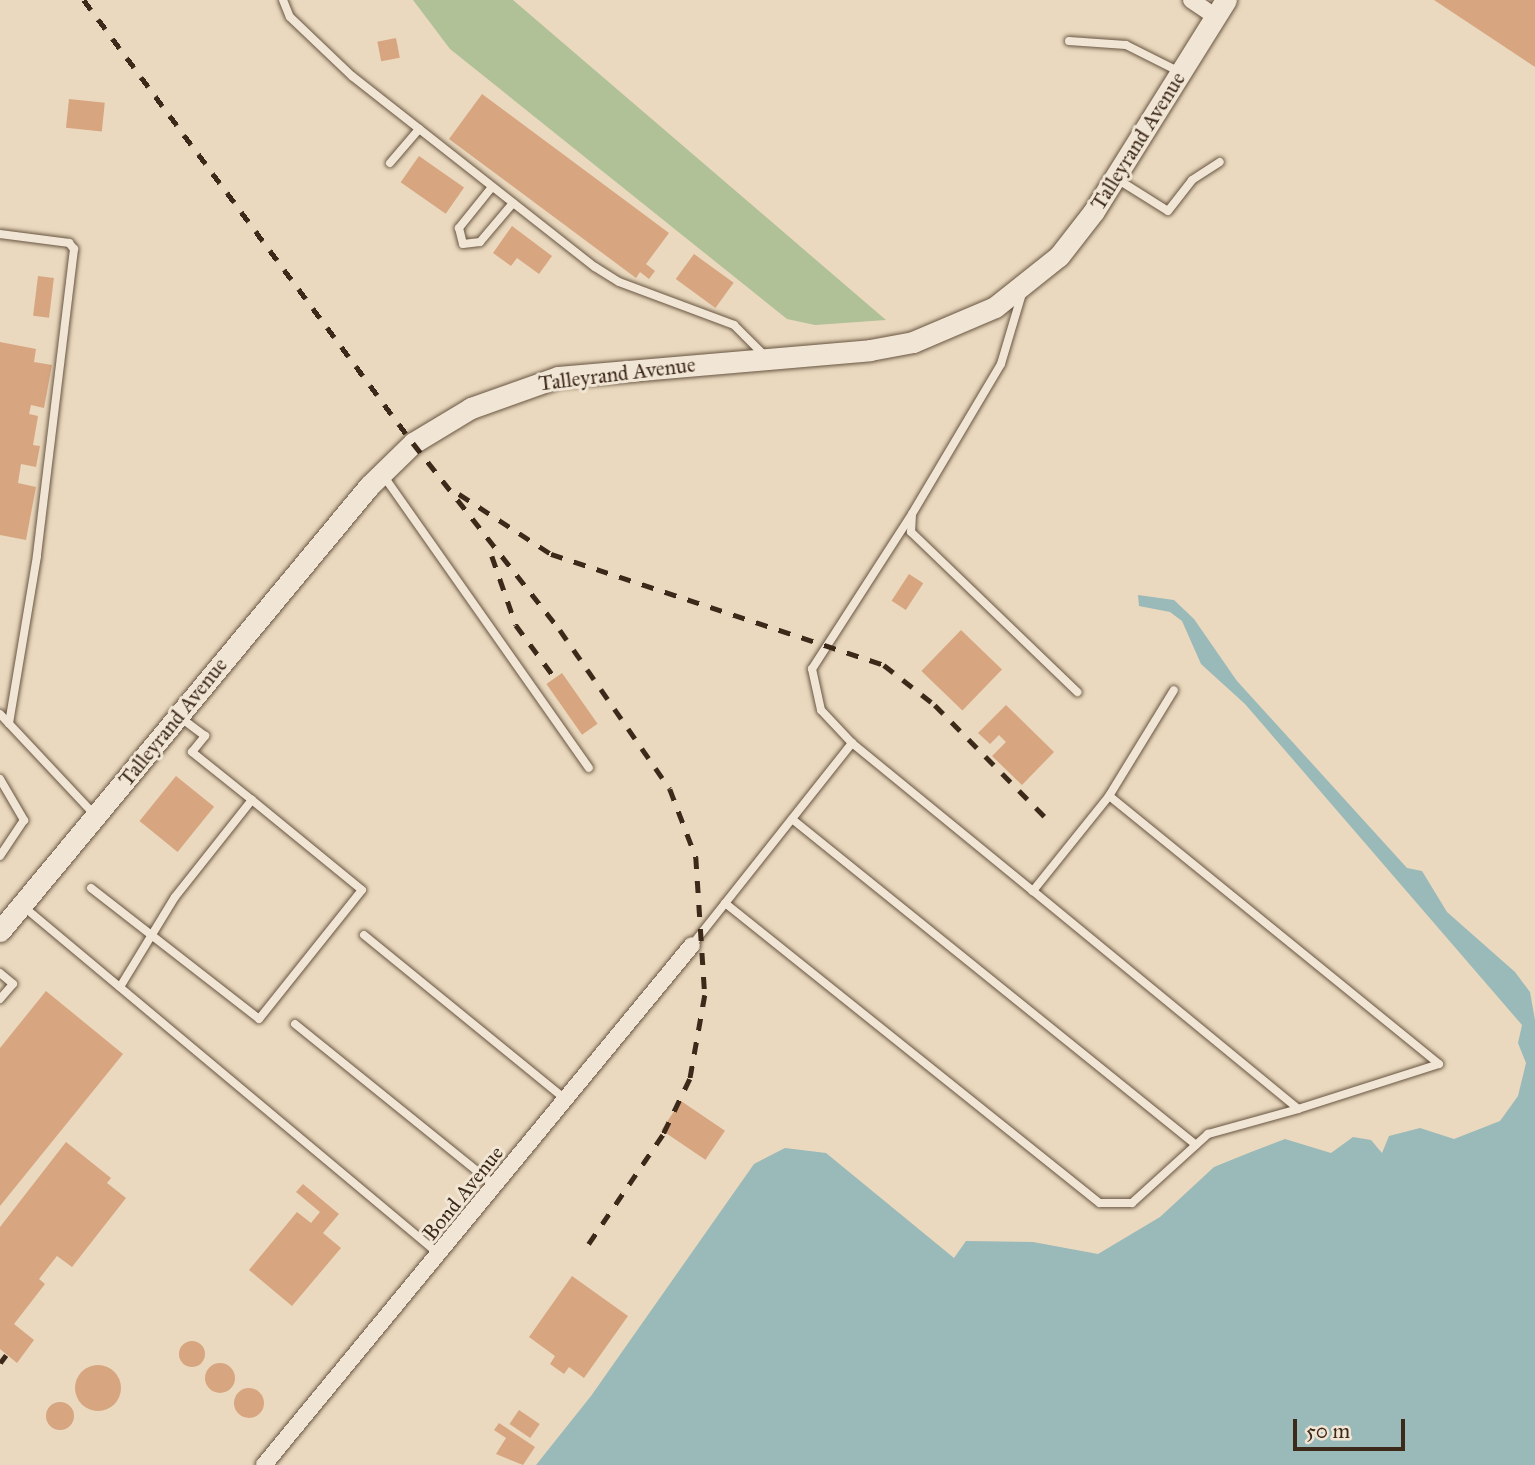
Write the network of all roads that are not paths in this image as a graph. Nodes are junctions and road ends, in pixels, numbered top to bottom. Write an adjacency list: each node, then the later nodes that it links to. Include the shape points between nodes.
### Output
1 (283, 0): 6 (lane, via 290,17 352,76)
2 (1191, 0): 3 (street)
3 (1221, 8): 5 (street, Talleyrand Avenue)
4 (1069, 41): 5 (lane, via 1126,45)
5 (1181, 73): 9 (street, Talleyrand Avenue)
6 (419, 129): 8 (lane); 10 (lane)
7 (1220, 162): 9 (lane, via 1192,180 1168,211)
8 (390, 163)
9 (1115, 178): 13 (street, Talleyrand Avenue, via 1059,256)
10 (492, 187): 11 (lane); 11 (lane, via 459,228 463,244 480,242)
11 (513, 203): 14 (lane, via 619,282 734,325)
12 (0, 233): 21 (lane, via 69,243 74,249 37,556)
13 (1024, 287): 14 (street, Talleyrand Avenue, via 955,327 913,342); 16 (lane, via 1000,364)
14 (767, 358): 15 (street, Talleyrand Avenue, via 558,377 518,388 448,419)
15 (381, 473): 20 (street, Talleyrand Avenue); 23 (lane)
16 (912, 514): 18 (lane, via 911,532 917,544); 22 (lane, via 812,669 821,710)
17 (1174, 690): 25 (lane)
18 (1077, 692)
19 (0, 713): 21 (lane)
20 (178, 716): 26 (lane, via 205,736 192,752); 27 (street, Talleyrand Avenue)
21 (9, 724): 27 (lane)
22 (852, 743): 28 (lane); 31 (lane)
23 (589, 768)
24 (0, 779): 29 (lane, via 24,820)
25 (1109, 796): 31 (lane); 43 (lane, via 1439,1064)
26 (252, 800): 36 (lane, via 199,864); 36 (lane, via 359,886 361,896 259,1019)
27 (96, 816): 33 (street, Talleyrand Avenue)
28 (792, 819): 32 (lane); 44 (lane)
29 (0, 856)
30 (92, 888): 36 (lane)
31 (1033, 891): 43 (lane)
32 (725, 903): 37 (lane); 44 (lane, via 1100,1203 1132,1203)
33 (22, 906): 34 (street, Talleyrand Avenue); 39 (lane)
34 (0, 931)
35 (364, 935): 42 (lane)
36 (153, 936): 39 (lane)
37 (692, 945): 42 (street, Bond Avenue)
38 (0, 973): 40 (lane, via 13,984)
39 (120, 987): 46 (lane)
40 (0, 999)
41 (295, 1024): 45 (lane)
42 (566, 1100): 45 (street, Bond Avenue)
43 (1298, 1109): 44 (lane, via 1208,1134)
44 (1196, 1145)
45 (496, 1186): 46 (street, Bond Avenue)
46 (440, 1255): 47 (street, Bond Avenue)
47 (264, 1465)

